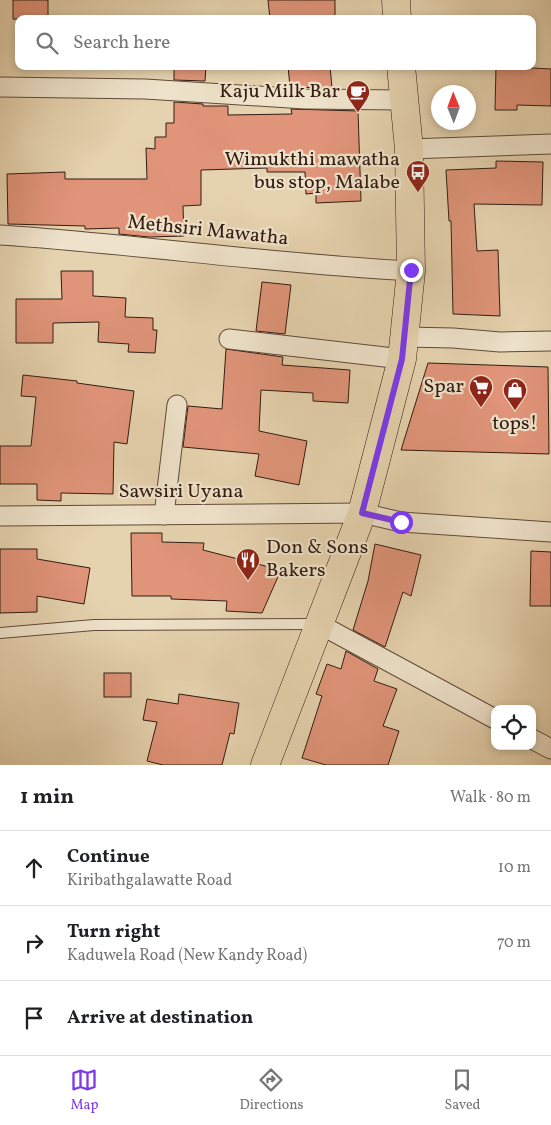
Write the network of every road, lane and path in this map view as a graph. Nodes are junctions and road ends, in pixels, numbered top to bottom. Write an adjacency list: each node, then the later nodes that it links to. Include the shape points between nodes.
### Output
1 (396, 0): 2 (main road)
2 (397, 15)
3 (401, 70): 5 (main road)
4 (0, 87): 5 (street, via 145,89 305,99)
5 (404, 100): 7 (main road)
6 (551, 144): 7 (street)
7 (409, 150): 9 (main road)
8 (0, 235): 9 (street, Methsiri Mawatha, via 280,262)
9 (411, 270): 12 (main road)
10 (229, 339): 12 (street)
11 (551, 340): 12 (street, via 500,342 453,338)
12 (404, 348): 14 (main road)
13 (177, 405): 15 (street)
14 (362, 513): 15 (street, Sawsiri Uyana); 17 (street, Sawsiri Uyana, via 401,522); 18 (main road)
15 (164, 515): 16 (street, Sawsiri Uyana)
16 (0, 516)
17 (551, 532)
18 (319, 624): 19 (lane, via 94,624); 20 (street); 23 (main road)
19 (0, 632)
20 (491, 717)
21 (536, 741): 22 (street)
22 (551, 749)
23 (265, 765)

